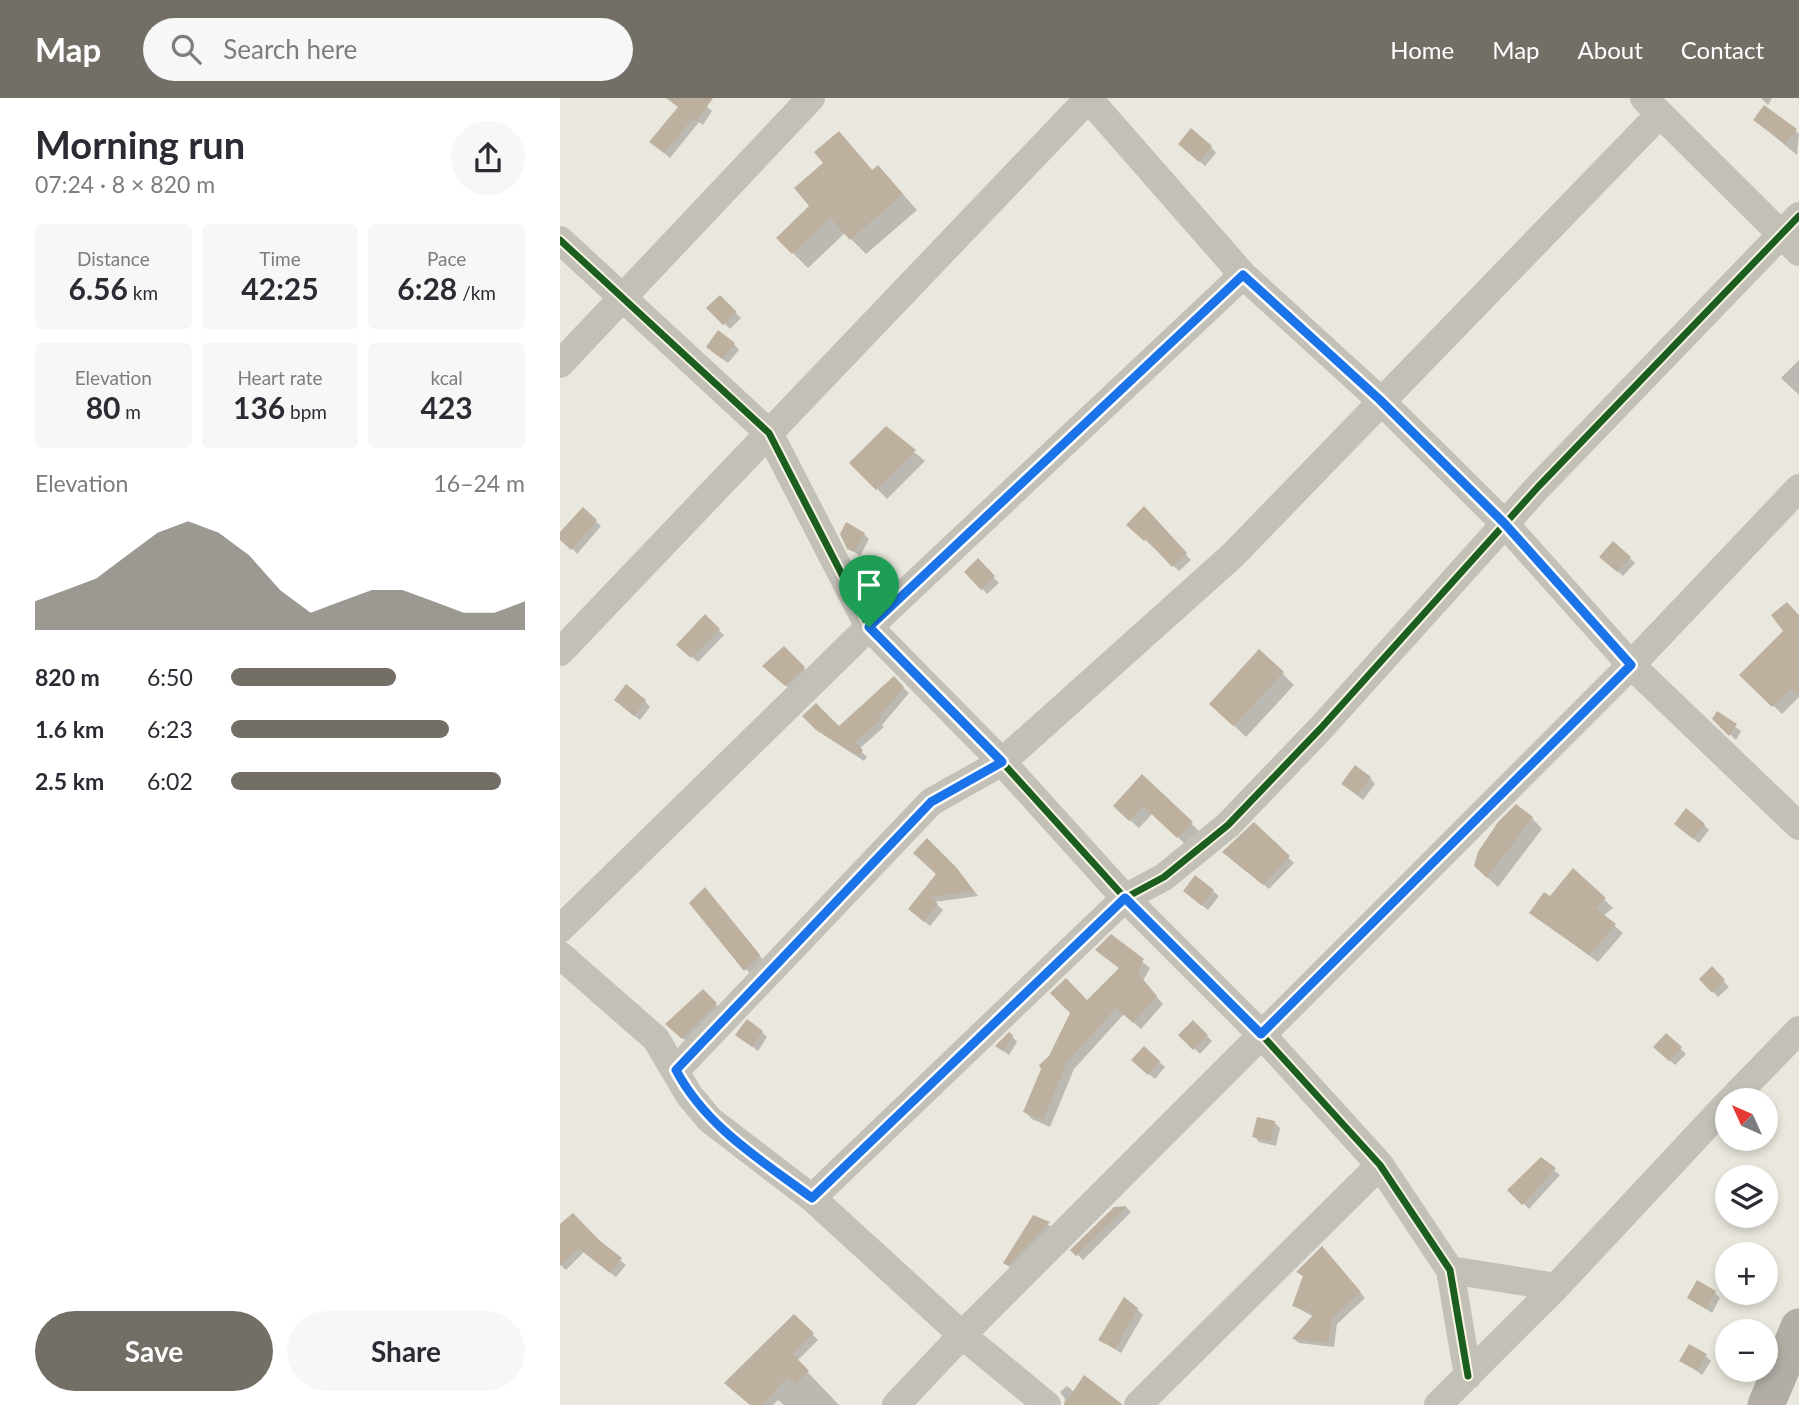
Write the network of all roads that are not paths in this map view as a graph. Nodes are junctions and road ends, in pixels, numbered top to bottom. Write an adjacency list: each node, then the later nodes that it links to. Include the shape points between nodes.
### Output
1 (811, 98): 7 (street)
2 (1088, 98): 6 (street); 10 (street)
3 (1652, 106): 4 (street); 9 (street)
4 (1793, 234): 12 (street)
5 (560, 240): 7 (street)
6 (1243, 275): 9 (street); 13 (street)
7 (621, 297): 8 (street); 10 (street)
8 (560, 364)
9 (1380, 400): 12 (street); 16 (street, via 1233,555)
10 (769, 433): 13 (street); 14 (street)
11 (1799, 488): 15 (street)
12 (1504, 523): 15 (street); 18 (street, via 1228,825 1164,877)
13 (869, 627): 16 (street); 19 (street)
14 (560, 652)
15 (1631, 665): 17 (street); 22 (street)
16 (1002, 762): 18 (street); 23 (street, via 931,802)
17 (1799, 826)
18 (1125, 898): 22 (street); 27 (street)
19 (560, 929)
20 (560, 955): 23 (street, via 656,1039)
21 (1799, 1030): 24 (street)
22 (1261, 1034): 26 (street); 31 (street)
23 (676, 1070): 27 (street, via 710,1120)
24 (1743, 1088)
25 (1715, 1117): 29 (street)
26 (1380, 1166): 28 (street); 35 (street)
27 (812, 1198): 31 (street)
28 (1450, 1270): 29 (street); 32 (street)
29 (1556, 1287): 32 (street)
30 (1799, 1327): 37 (main road)
31 (962, 1335): 33 (street); 34 (street)
32 (1468, 1376): 36 (street)
33 (896, 1405)
34 (1047, 1405)
35 (1138, 1405)
36 (1438, 1405)
37 (1766, 1405)

